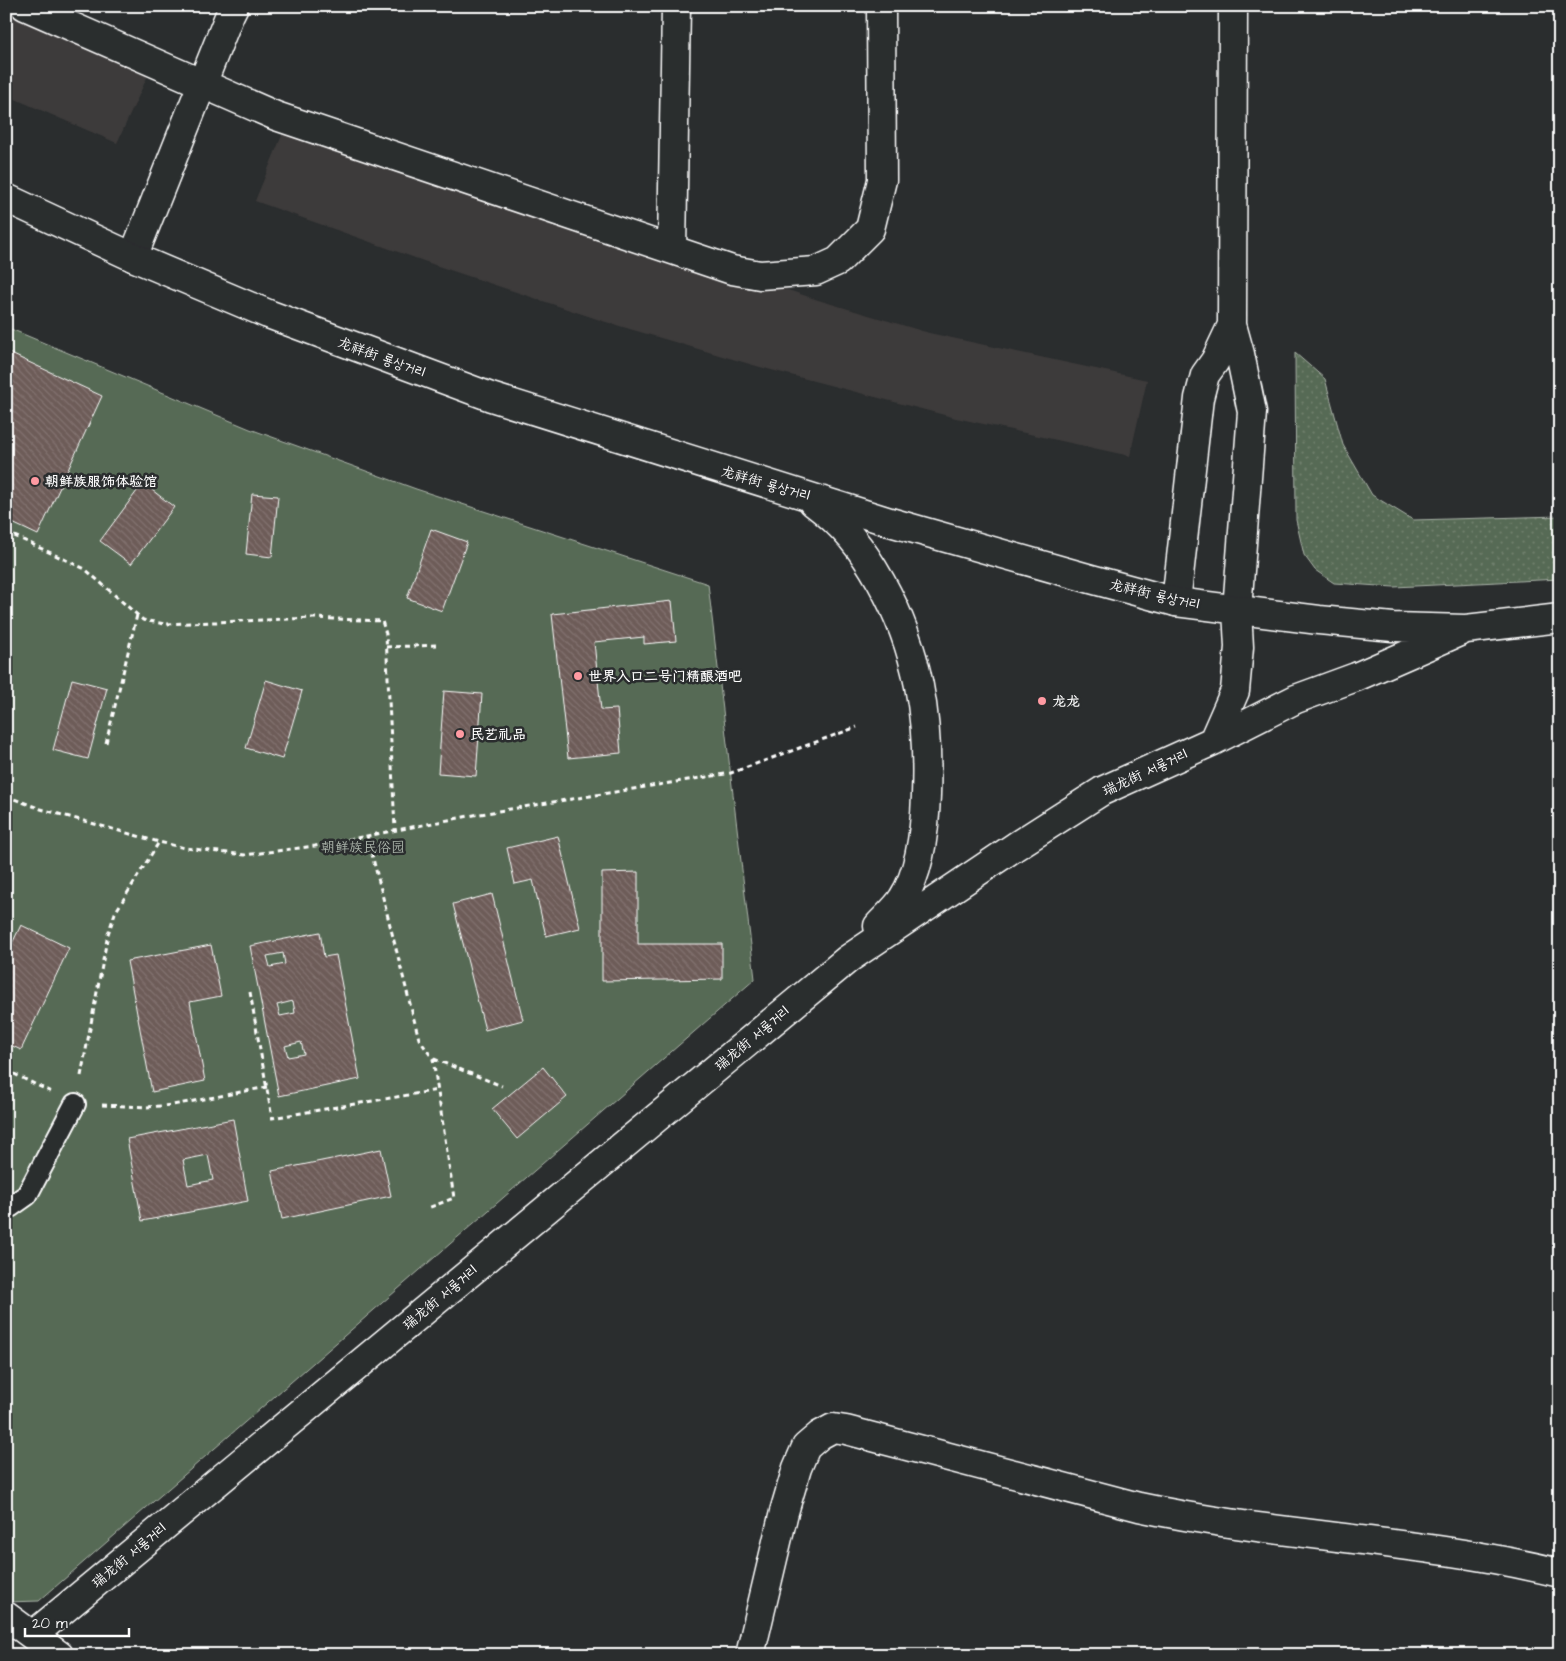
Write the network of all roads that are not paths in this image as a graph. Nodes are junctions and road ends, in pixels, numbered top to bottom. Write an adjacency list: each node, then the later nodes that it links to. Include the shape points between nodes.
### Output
1 (25, 6): 6 (street)
2 (234, 6): 6 (street)
3 (676, 6): 8 (street)
4 (880, 6): 8 (street, via 882,180 870,229 838,261 816,271 760,275 732,270)
5 (1233, 6): 10 (street)
6 (203, 84): 8 (street, via 276,116); 9 (street)
7 (6, 198): 9 (street, 龙祥街 룡상거리)
8 (672, 250)
9 (133, 257): 11 (street, 龙祥街 룡상거리, via 268,314 491,397)
10 (1232, 325): 12 (street, via 1205,375 1199,398); 13 (street, via 1252,412)
11 (799, 492): 12 (street, 龙祥街 룡상거리, via 1020,560); 17 (street, 瑞龙街 서룡거리, via 851,536 869,561 906,634 924,709 926,818 916,869 903,898)
12 (1176, 602): 13 (street, 龙祥街 룡상거리)
13 (1237, 610): 15 (street, 龙祥街 룡상거리, via 1394,627); 16 (street, via 1239,647 1235,691)
14 (1560, 618): 15 (street, 龙祥街 룡상거리)
15 (1466, 629): 16 (street, 瑞龙街 서룡거리, via 1356,677 1296,699)
16 (1213, 741): 17 (street, 瑞龙街 서룡거리, via 1102,791)
17 (848, 958): 22 (street, 瑞龙街 서룡거리)
18 (75, 1104): 19 (lane, via 27,1195)
19 (6, 1207)
20 (1560, 1573): 24 (street, via 1417,1546 1186,1517 834,1428 820,1434 806,1447 797,1468)
21 (6, 1616): 22 (street)
22 (32, 1635): 23 (street)
23 (59, 1655)
24 (750, 1655)

